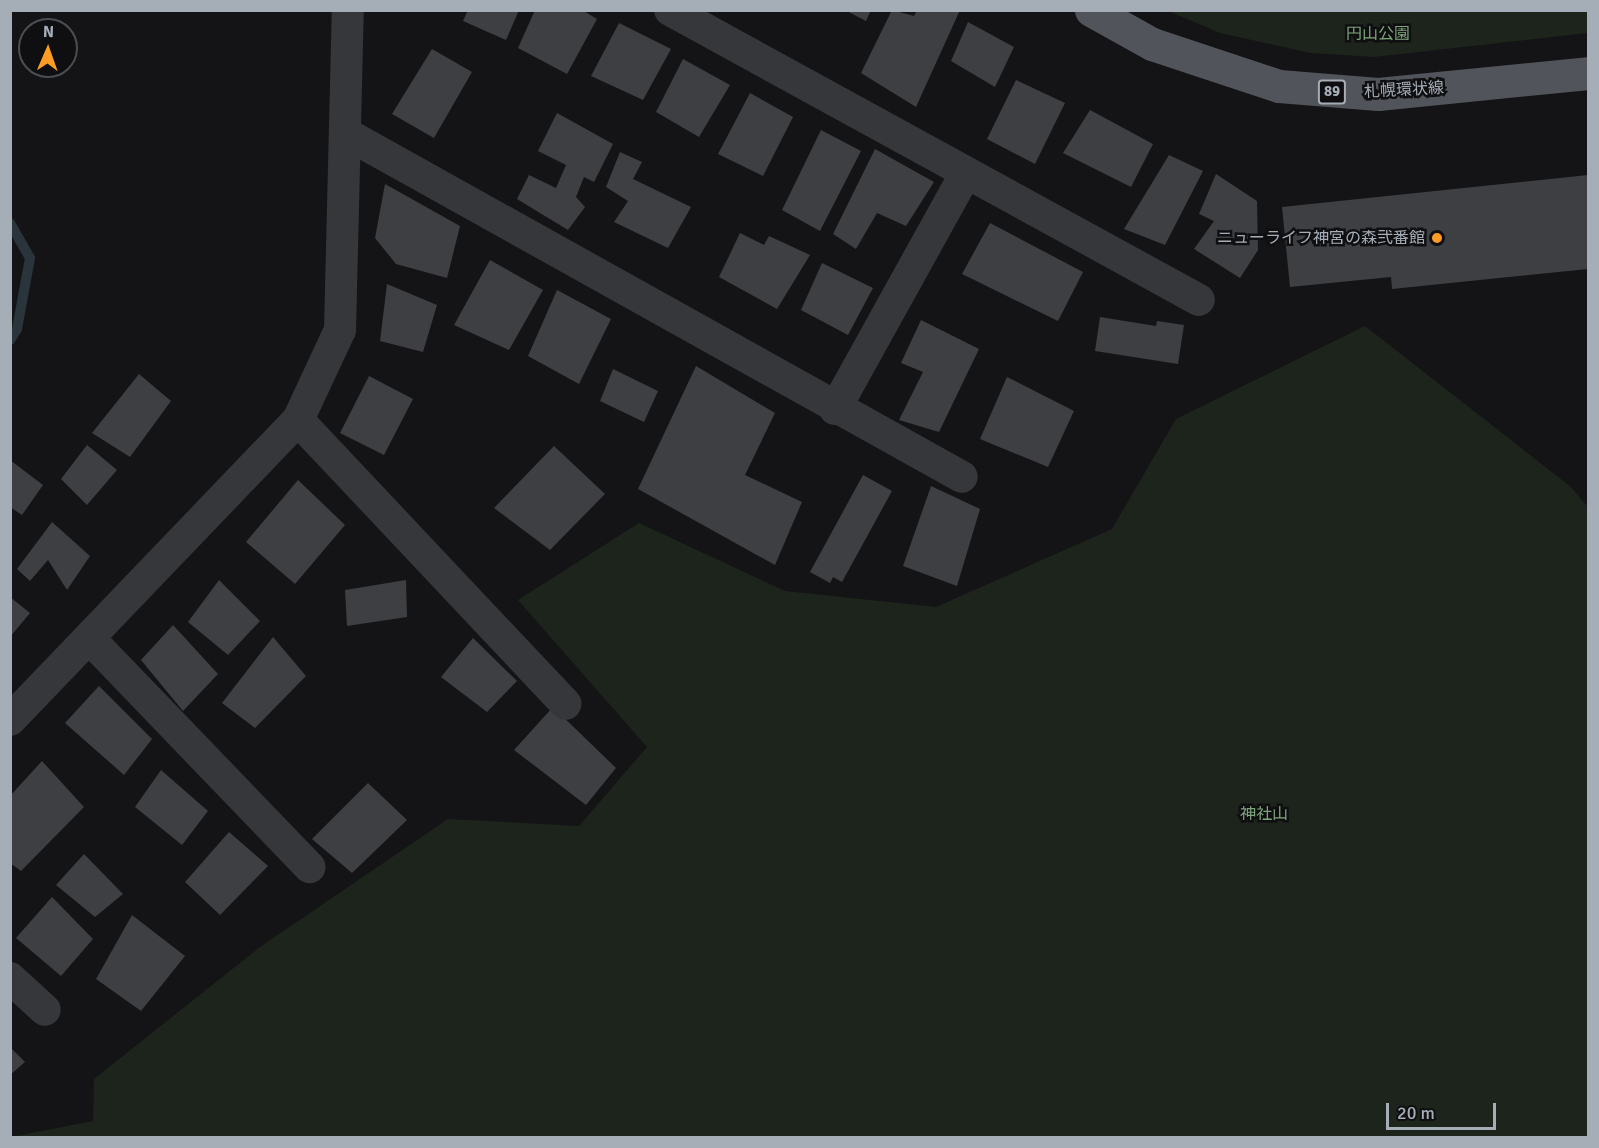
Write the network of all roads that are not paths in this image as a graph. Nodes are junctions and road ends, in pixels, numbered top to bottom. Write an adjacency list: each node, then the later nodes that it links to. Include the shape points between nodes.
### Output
1 (348, 10): 5 (street)
2 (670, 10): 6 (street)
3 (1091, 10): 4 (main road, 札幌環状線 / 89, via 1152,44 1279,86 1378,94)
4 (1588, 73)
5 (345, 133): 8 (street); 9 (street, via 340,330)
6 (965, 174): 7 (street); 8 (street)
7 (1199, 300)
8 (835, 409): 10 (street)
9 (298, 420): 11 (street); 12 (street)
10 (962, 477)
11 (89, 638): 13 (street); 14 (street)
12 (566, 704)
13 (10, 720)
14 (309, 867)
15 (10, 978): 16 (street)
16 (45, 1010)

